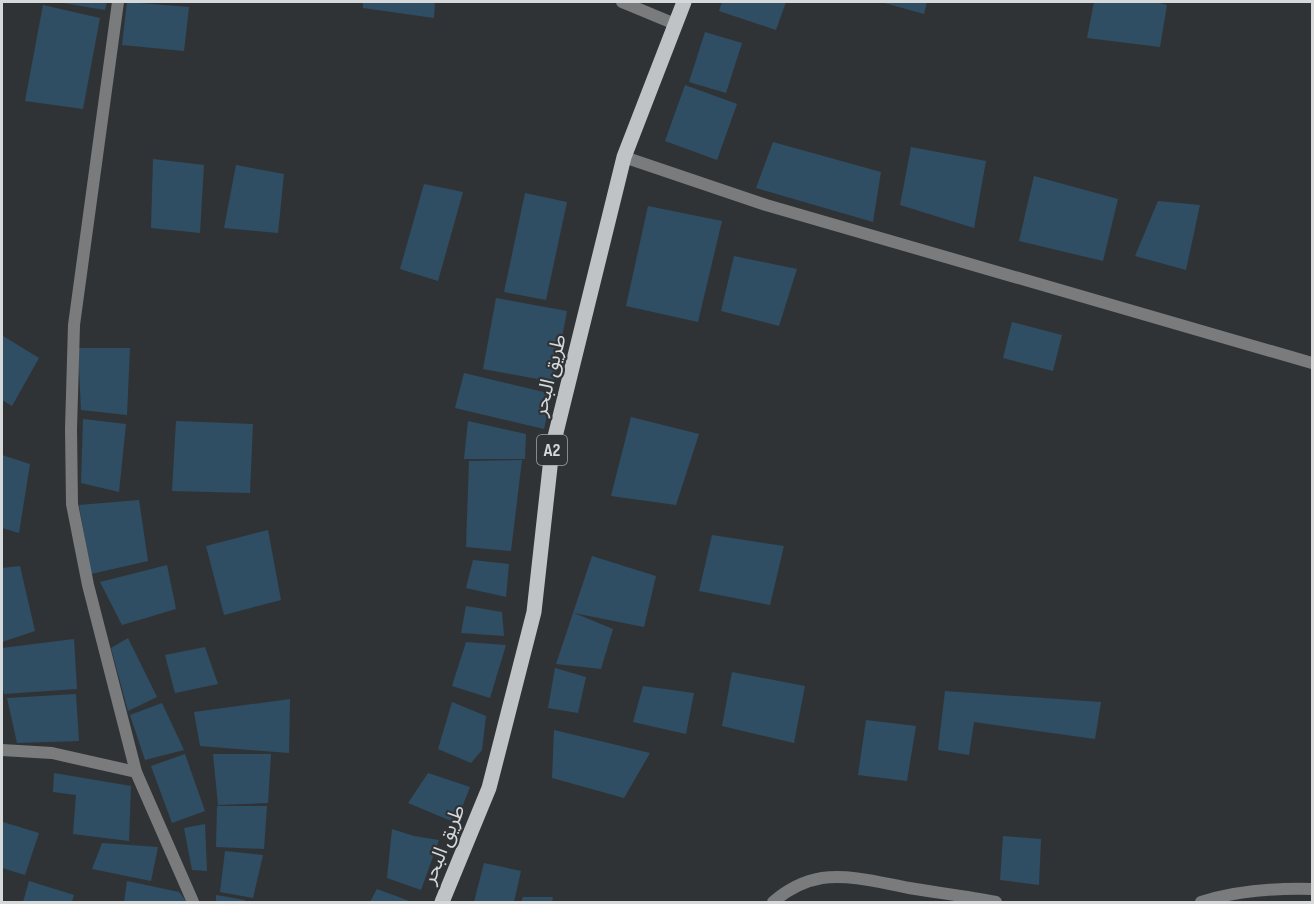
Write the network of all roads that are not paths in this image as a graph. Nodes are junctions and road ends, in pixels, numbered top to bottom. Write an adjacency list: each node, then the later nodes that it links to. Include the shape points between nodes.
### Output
1 (118, 2): 8 (street, via 74,325 72,504 88,585)
2 (622, 2): 4 (street)
3 (684, 2): 4 (main road, طريق البحر / A2)
4 (675, 24): 5 (main road, طريق البحر / A2)
5 (624, 157): 6 (street, via 766,204); 12 (main road, طريق البحر / A2, via 552,449 534,612 489,788)
6 (1312, 363)
7 (2, 750): 8 (street, via 52,753)
8 (136, 771): 11 (street)
9 (1312, 889): 15 (street, via 1257,891)
10 (981, 901): 13 (street, via 848,878 824,878 804,883); 14 (street)
11 (193, 903)
12 (442, 903)
13 (773, 903)
14 (996, 903)
15 (1201, 903)

